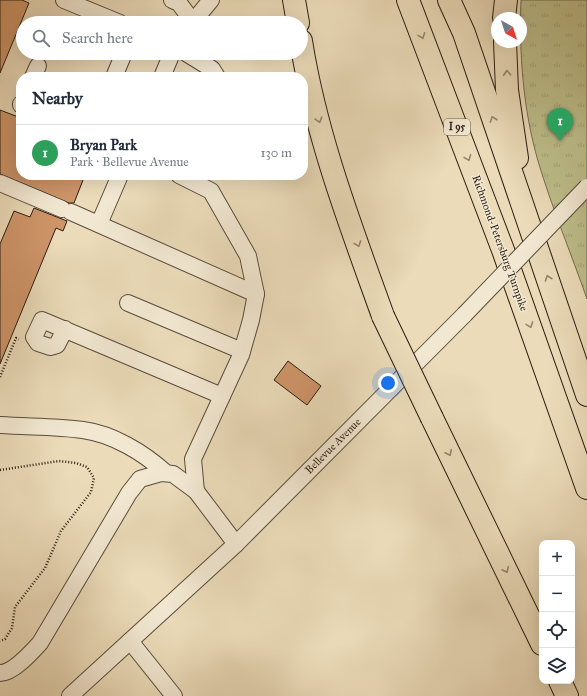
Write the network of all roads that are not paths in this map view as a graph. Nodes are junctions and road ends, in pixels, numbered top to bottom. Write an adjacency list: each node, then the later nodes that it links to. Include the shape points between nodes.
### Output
1 (64, 0): 2 (street); 10 (street)
2 (72, 0)
3 (172, 0): 11 (street, via 179,3)
4 (210, 0): 12 (street)
5 (294, 0): 13 (highway)
6 (408, 0): 38 (highway, Richmond-Petersburg Turnpike / I 95, one-way to 38, via 503,250)
7 (449, 0): 28 (highway, one-way to 7, via 464,33)
8 (506, 0): 9 (highway)
9 (505, 12)
10 (103, 16)
11 (187, 16)
12 (197, 16)
13 (297, 16)
14 (505, 48): 28 (highway, one-way to 14, via 507,90)
15 (121, 60): 19 (street)
16 (169, 60): 20 (street)
17 (197, 60): 21 (street)
18 (304, 60): 22 (highway, one-way to 22, bridge)
19 (116, 72)
20 (164, 72)
21 (214, 72)
22 (306, 72)
23 (308, 80): 41 (highway, one-way to 41, bridge, via 341,198 383,316)
24 (118, 180): 29 (street)
25 (189, 180): 30 (street, via 211,191 248,256)
26 (0, 183): 29 (street)
27 (587, 187): 40 (street, Bellevue Avenue, bridge, via 465,314)
28 (524, 208): 34 (highway, one-way to 28)
29 (99, 224): 30 (street)
30 (256, 294): 33 (street)
31 (128, 303): 33 (street)
32 (65, 329): 35 (street)
33 (242, 351): 35 (street)
34 (587, 395)
35 (222, 396): 39 (street, via 193,459)
36 (0, 425): 37 (street, via 84,430 115,440 148,458)
37 (166, 473): 39 (street, via 174,474); 43 (street, via 140,479 129,493 40,644 25,659 5,673)
38 (587, 488)
39 (196, 491): 40 (street)
40 (236, 544): 42 (street, Bellevue Avenue)
41 (539, 638)
42 (130, 641): 45 (street, Bellevue Avenue); 46 (street)
43 (0, 672)
44 (561, 684): 47 (highway)
45 (70, 696)
46 (174, 696)
47 (567, 696)

